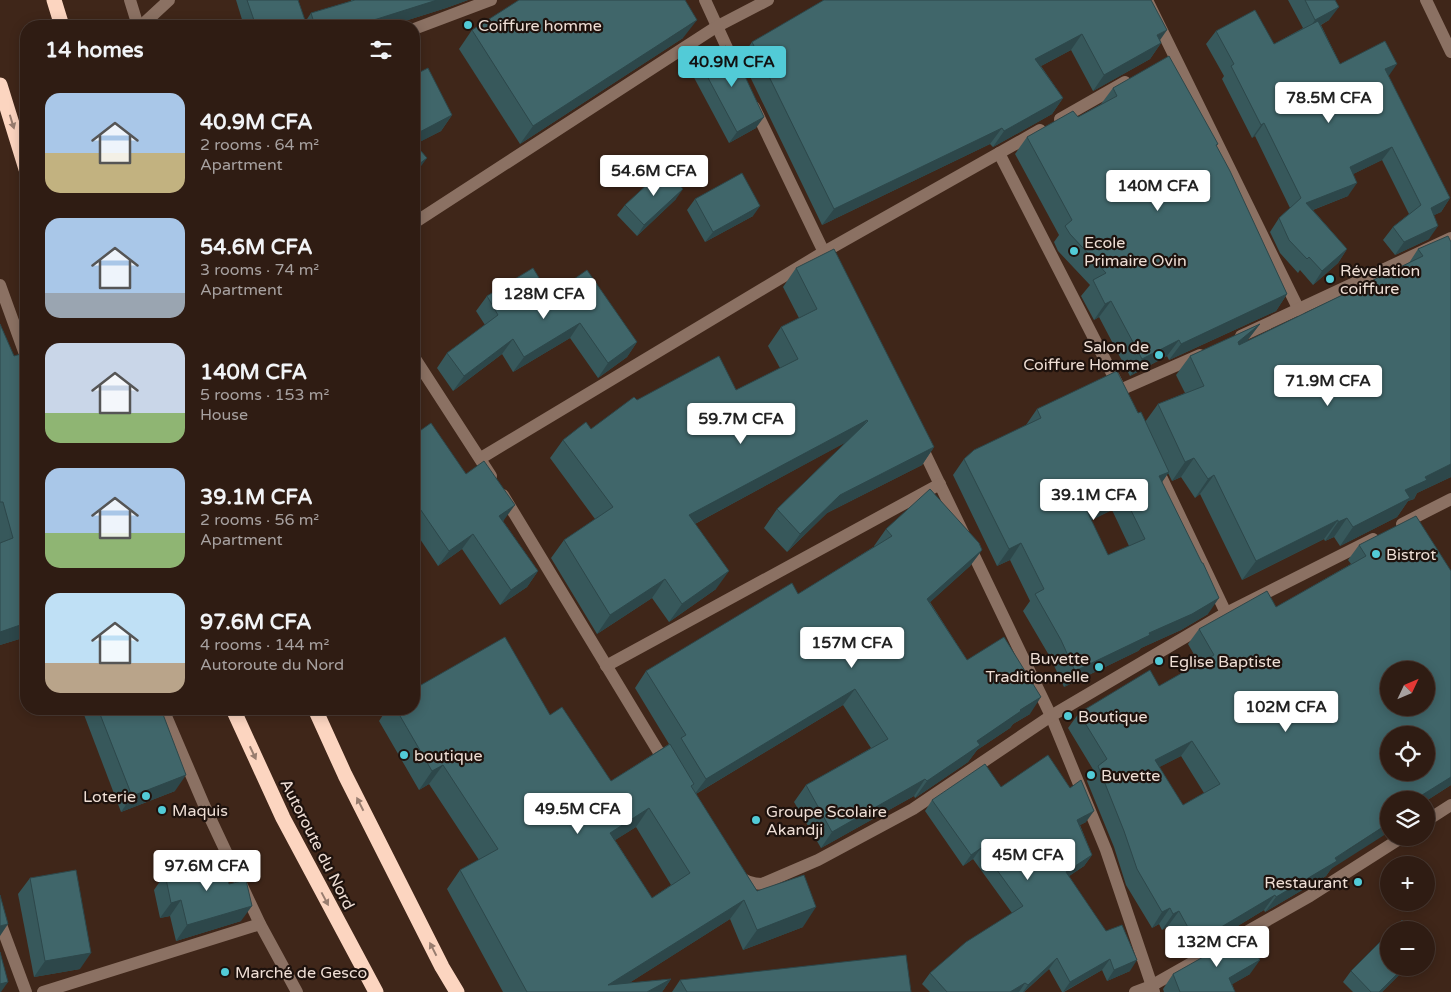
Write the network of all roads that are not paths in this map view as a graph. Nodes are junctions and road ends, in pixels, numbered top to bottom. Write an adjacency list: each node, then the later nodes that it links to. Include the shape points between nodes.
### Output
1 (54, 0): 9 (highway)
2 (130, 0): 10 (street)
3 (169, 0): 11 (street)
4 (491, 0): 12 (street)
5 (705, 0): 13 (street)
6 (768, 0): 13 (street)
7 (1147, 0): 26 (street, via 1169,57)
8 (1426, 0): 14 (street)
9 (60, 20)
10 (138, 20)
11 (147, 20)
12 (420, 27)
13 (716, 27): 15 (street); 21 (street)
14 (1451, 52)
15 (738, 72)
16 (1140, 74): 20 (street)
17 (0, 85): 19 (highway, one-way to 19)
18 (751, 99): 23 (street)
19 (20, 150)
20 (999, 153): 23 (street); 29 (street, via 1122,394)
21 (420, 220)
22 (1451, 238): 26 (street)
23 (824, 252): 24 (street); 33 (street)
24 (837, 279)
25 (0, 285): 27 (street)
26 (1298, 310): 28 (street)
27 (20, 340)
28 (1227, 342)
29 (1210, 351)
30 (420, 365): 33 (street)
31 (913, 431): 34 (street)
32 (1152, 457): 36 (street)
33 (480, 458): 37 (street)
34 (940, 484): 37 (street); 41 (street)
35 (1451, 499): 36 (street)
36 (1226, 613): 41 (street)
37 (606, 666): 42 (street)
38 (166, 715): 48 (street)
39 (236, 715): 53 (highway, Autoroute du Nord, one-way to 53, via 283,818)
40 (318, 715): 54 (highway, one-way to 40, via 344,774)
41 (1051, 716): 46 (street, via 913,809 818,860 762,884 744,880); 49 (street, via 1106,850)
42 (673, 775)
43 (1451, 805): 44 (street)
44 (1435, 815)
45 (1388, 846): 49 (street)
46 (728, 865)
47 (0, 922): 50 (street)
48 (260, 924): 51 (street); 52 (street)
49 (1152, 989): 55 (street)
50 (26, 992)
51 (43, 992)
52 (297, 992)
53 (376, 992)
54 (457, 992)
55 (1135, 992)

